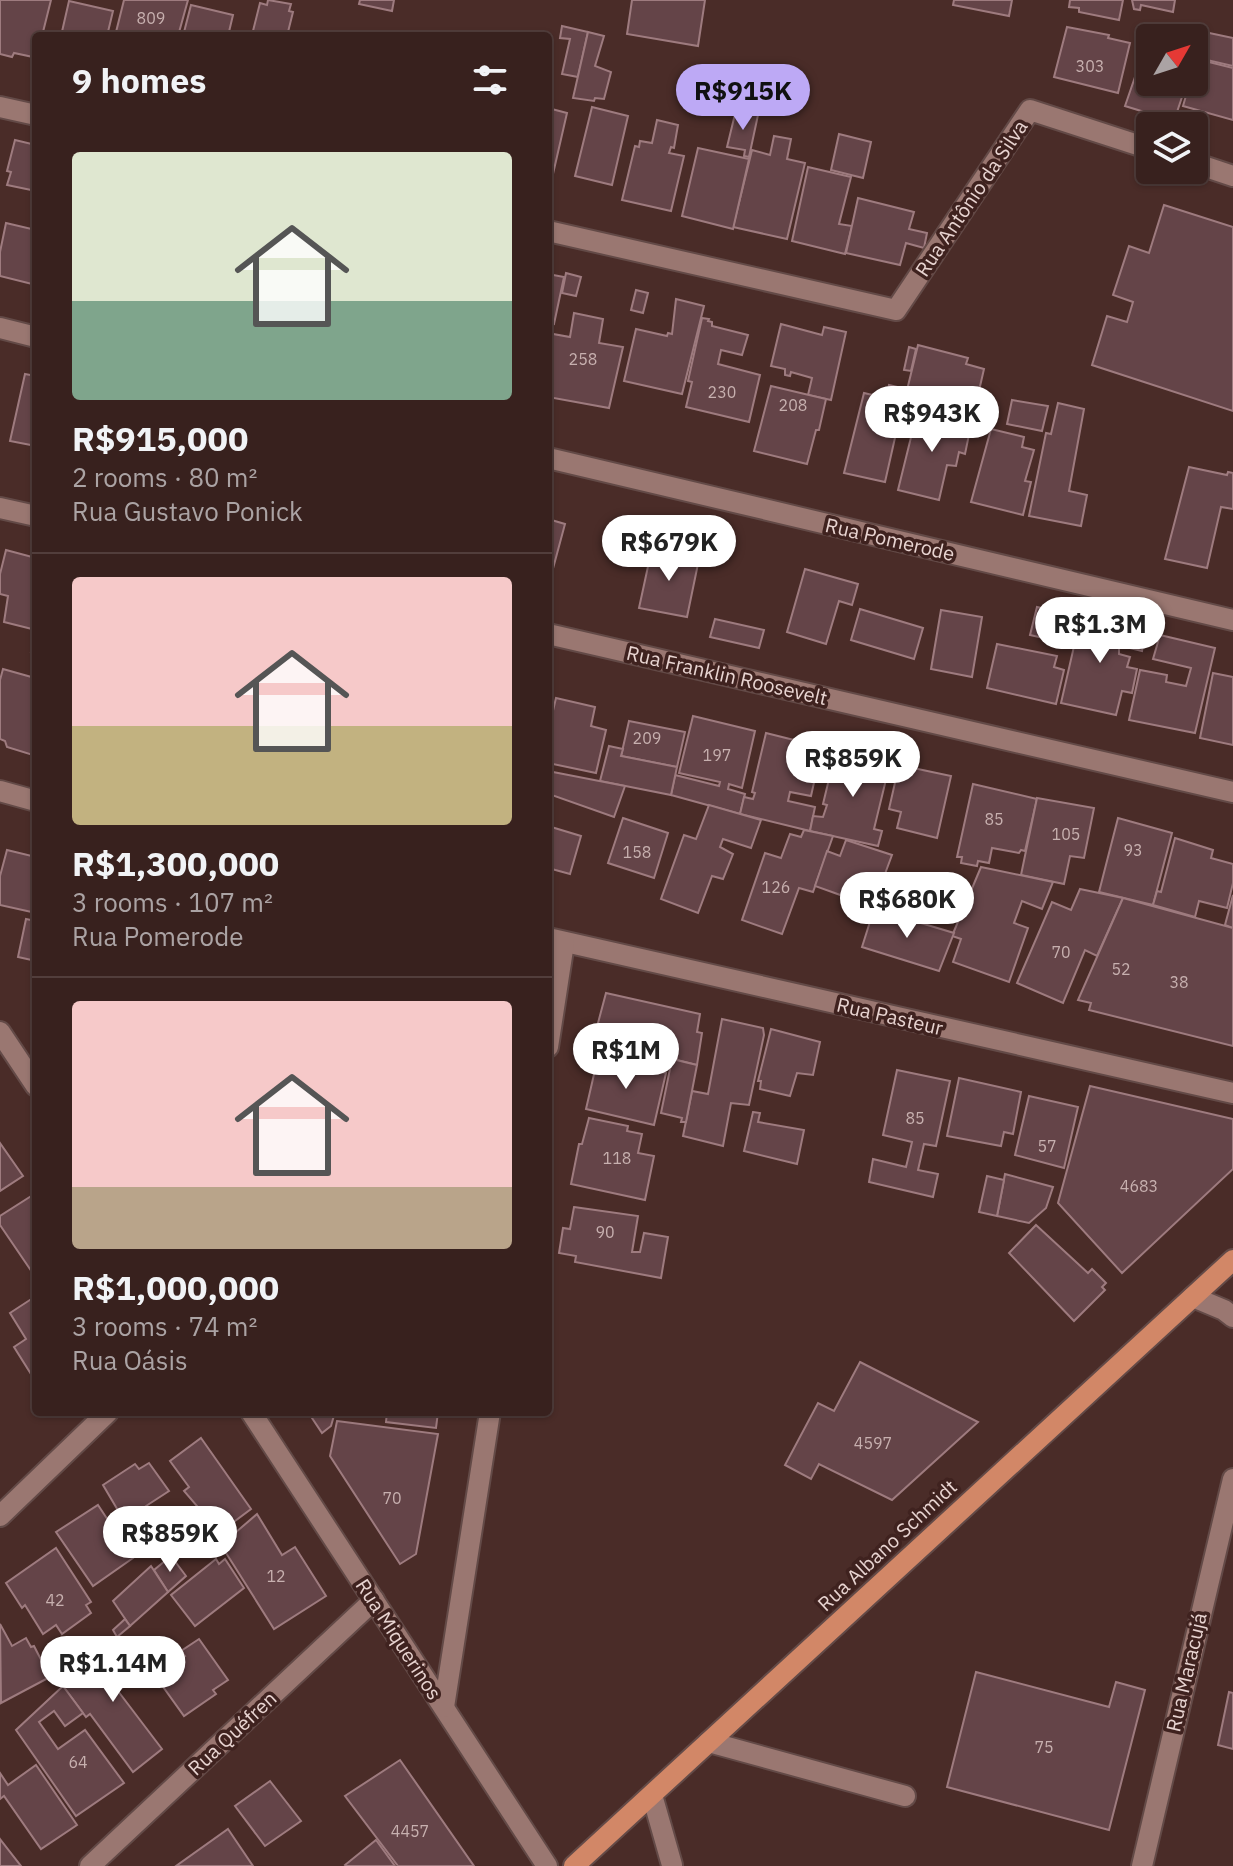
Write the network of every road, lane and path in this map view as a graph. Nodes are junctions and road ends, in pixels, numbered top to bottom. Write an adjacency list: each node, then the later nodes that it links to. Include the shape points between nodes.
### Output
1 (0, 107): 2 (street)
2 (32, 114)
3 (1136, 144): 6 (street, Rua Antônio da Silva, via 1030,110 896,310)
4 (1208, 168): 5 (street)
5 (1233, 176)
6 (552, 232)
7 (0, 328): 8 (street)
8 (32, 336)
9 (552, 459): 12 (street, Rua Pomerode)
10 (0, 508): 11 (street)
11 (32, 515)
12 (1233, 620)
13 (552, 635): 15 (street, Rua Franklin Roosevelt)
14 (0, 791): 16 (street)
15 (1233, 792)
16 (32, 800)
17 (556, 940): 18 (street); 21 (street, Rua Pasteur)
18 (552, 994)
19 (0, 1032): 20 (street)
20 (32, 1080)
21 (1233, 1093)
22 (1233, 1260): 23 (main road, Rua Albano Schmidt)
23 (1193, 1297): 24 (street); 32 (main road, Rua Albano Schmidt)
24 (1233, 1317)
25 (104, 1416): 29 (street)
26 (254, 1416): 30 (street, Rua Miquerinos)
27 (489, 1416): 31 (street)
28 (1233, 1479): 39 (street, Rua Maracujá)
29 (0, 1516)
30 (374, 1600): 31 (street, Rua Miquerinos); 35 (street, Rua Quéfren)
31 (444, 1707): 36 (street, Rua Miquerinos)
32 (709, 1742): 33 (main road, Rua Albano Schmidt); 34 (street)
33 (652, 1795): 37 (main road, Rua Albano Schmidt); 38 (street)
34 (905, 1796)
35 (90, 1866)
36 (547, 1866)
37 (574, 1866)
38 (671, 1866)
39 (1142, 1866)

